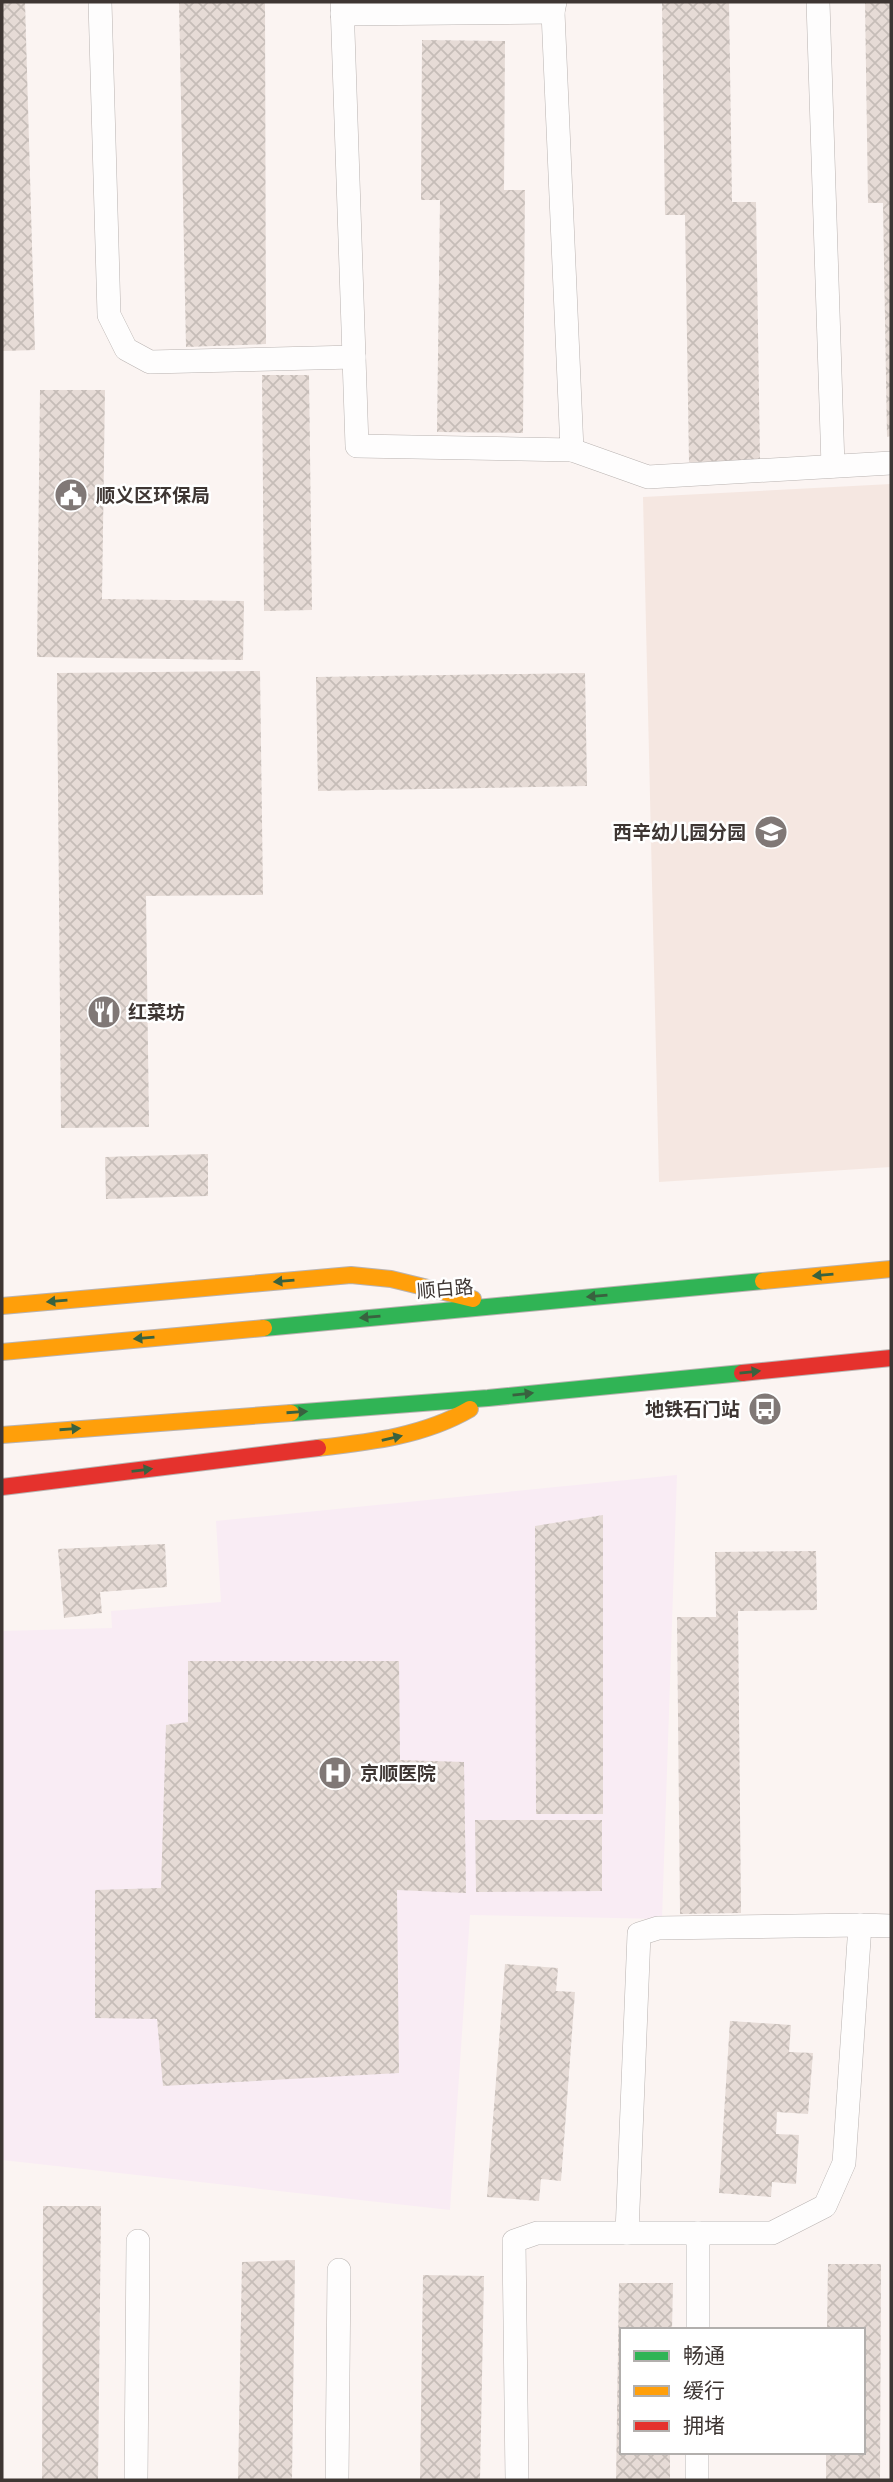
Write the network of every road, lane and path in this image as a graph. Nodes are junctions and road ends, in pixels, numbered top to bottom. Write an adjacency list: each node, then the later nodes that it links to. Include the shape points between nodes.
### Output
1 (100, 2): 5 (lane, via 109,315 127,349 150,362)
2 (818, 2): 8 (lane)
3 (554, 7): 4 (lane); 6 (lane)
4 (342, 8): 5 (lane)
5 (354, 357): 6 (lane, via 357,446)
6 (572, 450): 8 (lane, via 648,477)
7 (891, 463): 8 (lane)
8 (833, 466)
9 (891, 1269): 11 (main road, 顺白路, one-way to 11)
10 (2, 1306): 11 (main road, one-way to 10, via 431,1287 351,1275)
11 (496, 1306): 12 (main road, 顺白路, one-way to 12)
12 (2, 1352)
13 (891, 1358): 14 (main road, one-way to 13)
14 (488, 1398): 15 (main road, one-way to 14); 16 (main road, one-way to 14, via 377,1441 448,1422)
15 (2, 1435)
16 (2, 1487)
17 (860, 1924): 18 (lane); 19 (lane, via 658,1928 639,1934); 20 (lane, via 844,2163 825,2206 772,2234)
18 (891, 1926)
19 (627, 2233): 20 (lane); 27 (lane, via 537,2233 514,2241)
20 (698, 2233): 23 (lane)
21 (138, 2241): 25 (lane)
22 (338, 2270): 26 (lane)
23 (698, 2328)
24 (697, 2454): 28 (lane)
25 (136, 2480)
26 (337, 2480)
27 (517, 2480)
28 (697, 2480)

